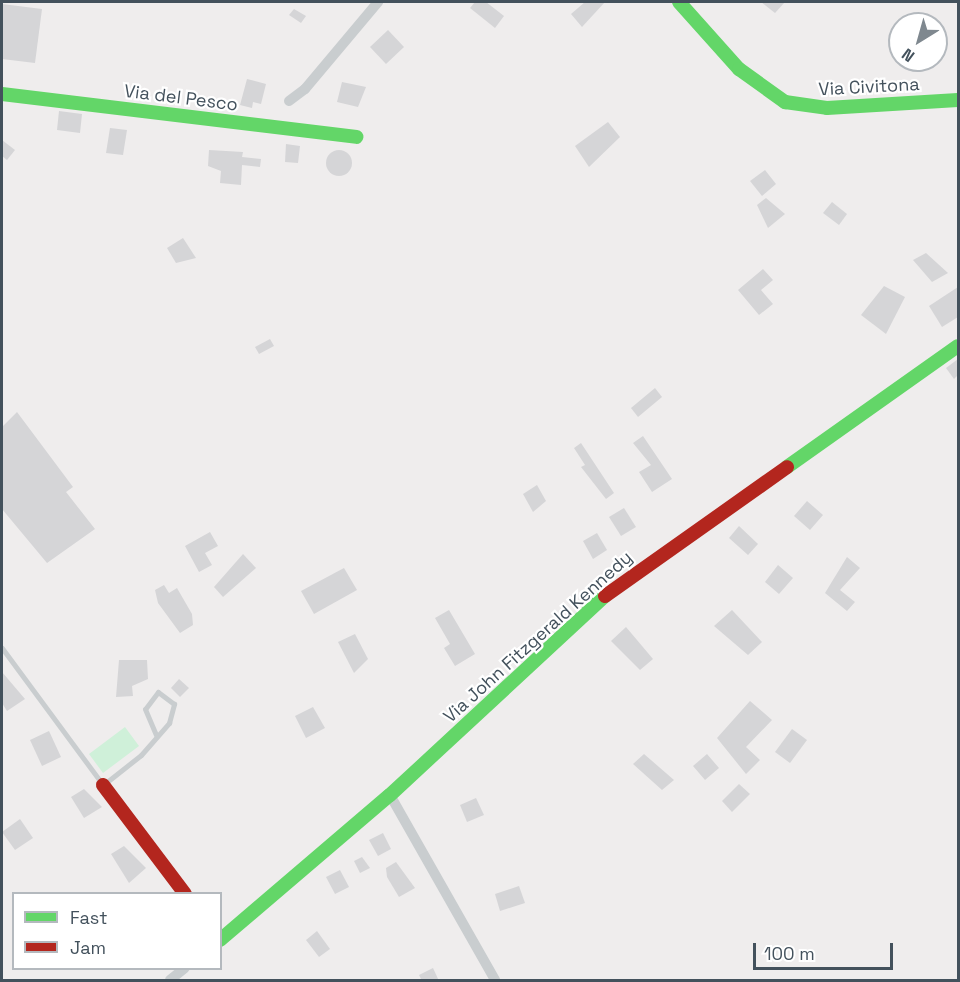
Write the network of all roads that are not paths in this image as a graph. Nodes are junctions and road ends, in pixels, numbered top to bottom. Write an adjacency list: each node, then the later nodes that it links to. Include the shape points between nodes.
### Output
1 (378, 2): 5 (street, via 308,87)
2 (679, 2): 4 (street, Via Civitona, via 739,69 785,102 827,108)
3 (2, 94): 6 (street, Via del Pesco)
4 (958, 100)
5 (289, 101)
6 (356, 137)
7 (958, 346): 11 (street, Via John Fitzgerald Kennedy, via 610,592)
8 (2, 648): 10 (lane)
9 (156, 735): 9 (lane, via 174,707 170,697 158,692 145,709); 10 (lane)
10 (103, 785): 12 (street)
11 (390, 795): 13 (street, Via John Fitzgerald Kennedy); 16 (street)
12 (183, 892)
13 (222, 938)
14 (184, 970): 15 (street)
15 (170, 981)
16 (495, 981)

